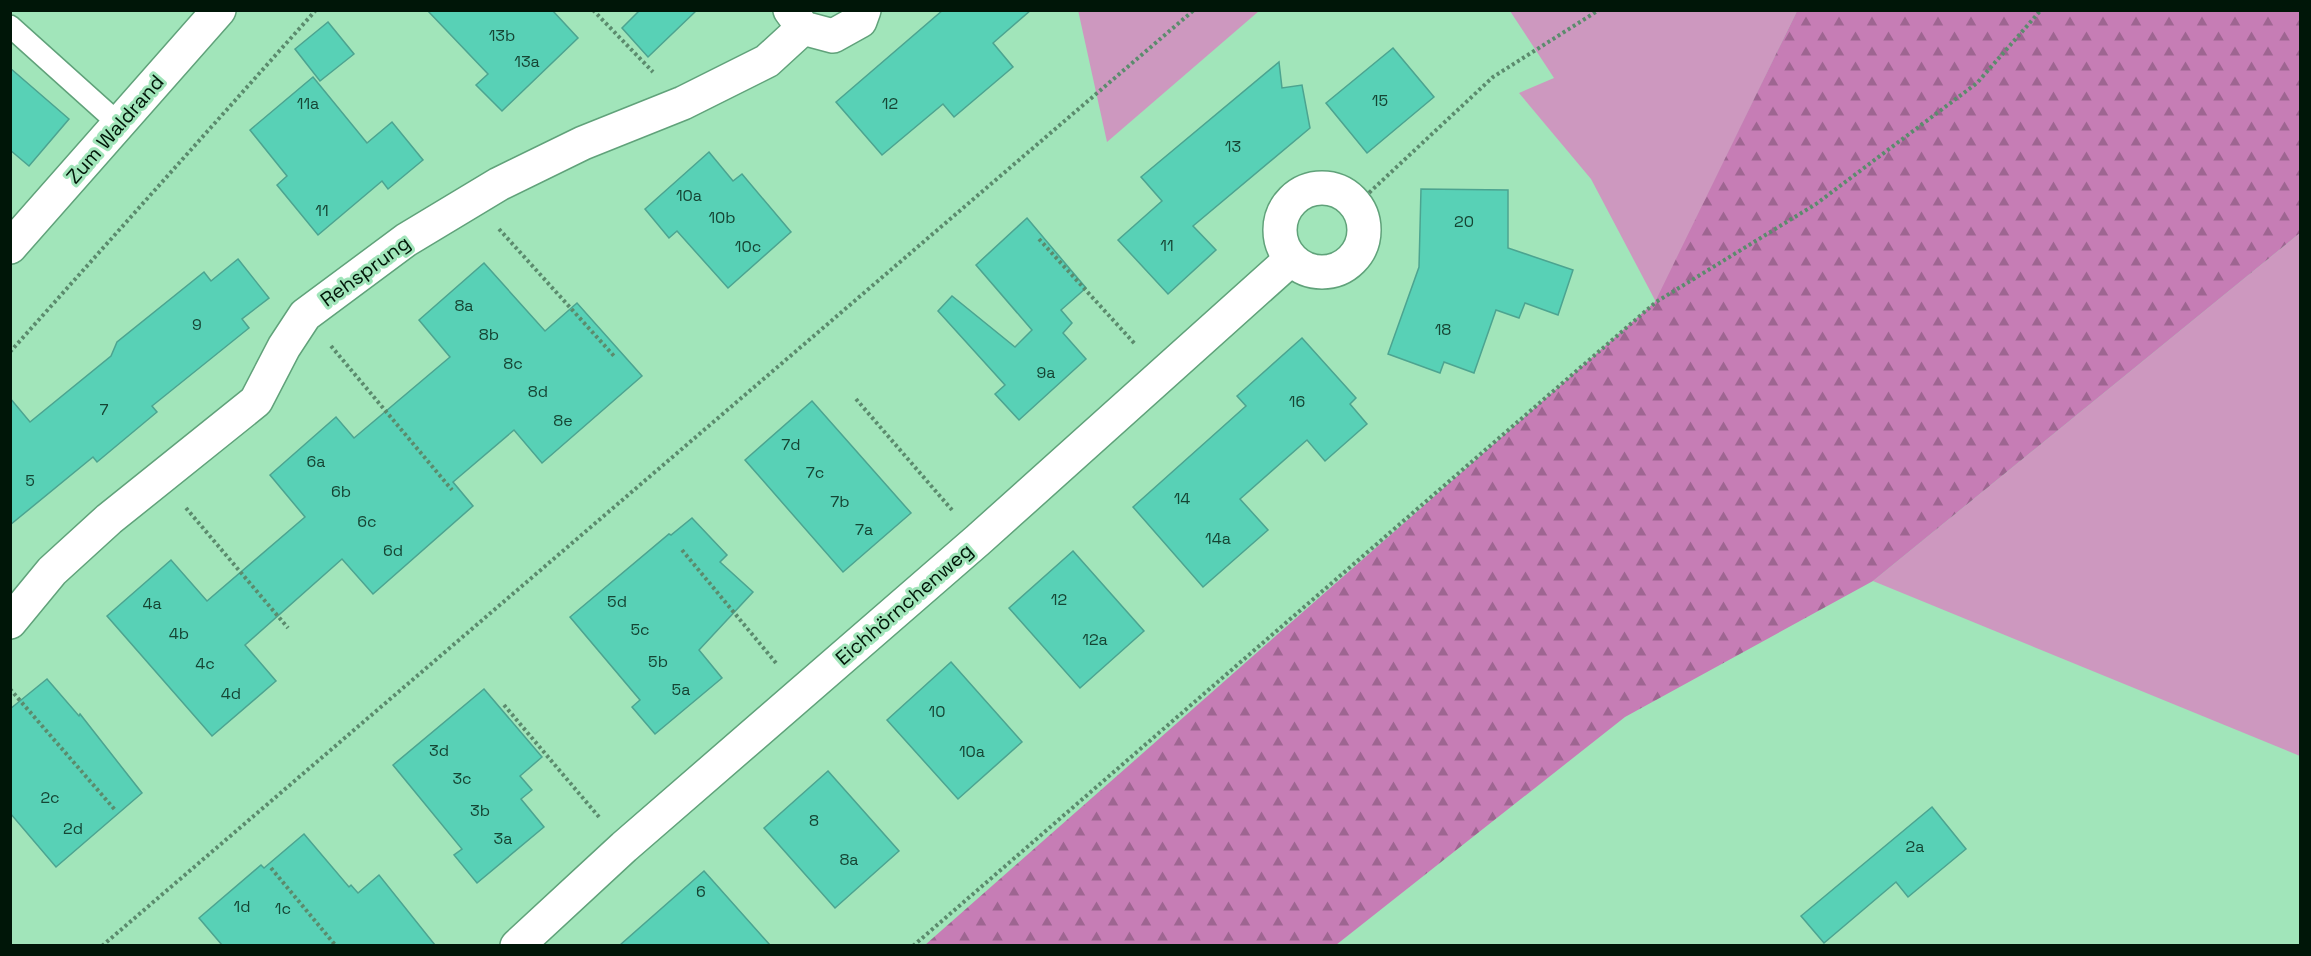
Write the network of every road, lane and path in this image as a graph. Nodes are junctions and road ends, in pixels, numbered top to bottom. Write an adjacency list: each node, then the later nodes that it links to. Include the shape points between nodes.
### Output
1 (219, 10): 11 (street, Zum Waldrand)
2 (316, 10): 18 (path)
3 (593, 10): 10 (path)
4 (864, 10): 8 (street, Rehsprung, via 860,21 833,36)
5 (1194, 10): 34 (path)
6 (1599, 10): 13 (path, via 1493,77)
7 (2041, 10): 37 (path, via 1977,83 1816,204 1656,302)
8 (796, 19): 10 (street, Rehsprung, via 767,61)
9 (10, 26): 11 (lane)
10 (683, 103): 12 (street, Rehsprung, via 583,144)
11 (119, 124): 15 (street, Zum Waldrand)
12 (473, 200): 17 (street, Rehsprung, via 406,240); 19 (path)
13 (1356, 205): 16 (street, via 1364,229 1358,254 1338,270 1313,273); 16 (street, via 1338,191 1326,189 1315,188 1294,198 1281,217 1280,240)
14 (1039, 239): 20 (path)
15 (10, 247)
16 (1290, 260): 20 (street, Eichhörnchenweg)
17 (305, 315): 22 (street, Rehsprung, via 256,401); 23 (path)
18 (10, 352)
19 (614, 356)
20 (1162, 374): 24 (street, Eichhörnchenweg)
21 (856, 399): 24 (path)
22 (160, 478): 26 (street, Rehsprung, via 52,571); 27 (path)
23 (452, 490)
24 (978, 540): 29 (street, Eichhörnchenweg)
25 (682, 550): 29 (path)
26 (10, 622)
27 (288, 628)
28 (10, 689): 31 (path)
29 (801, 693): 32 (street, Eichhörnchenweg)
30 (504, 705): 32 (path)
31 (116, 811)
32 (624, 847): 36 (street, Eichhörnchenweg)
33 (271, 868): 35 (path)
34 (102, 945)
35 (336, 945)
36 (517, 945)
37 (914, 945)

